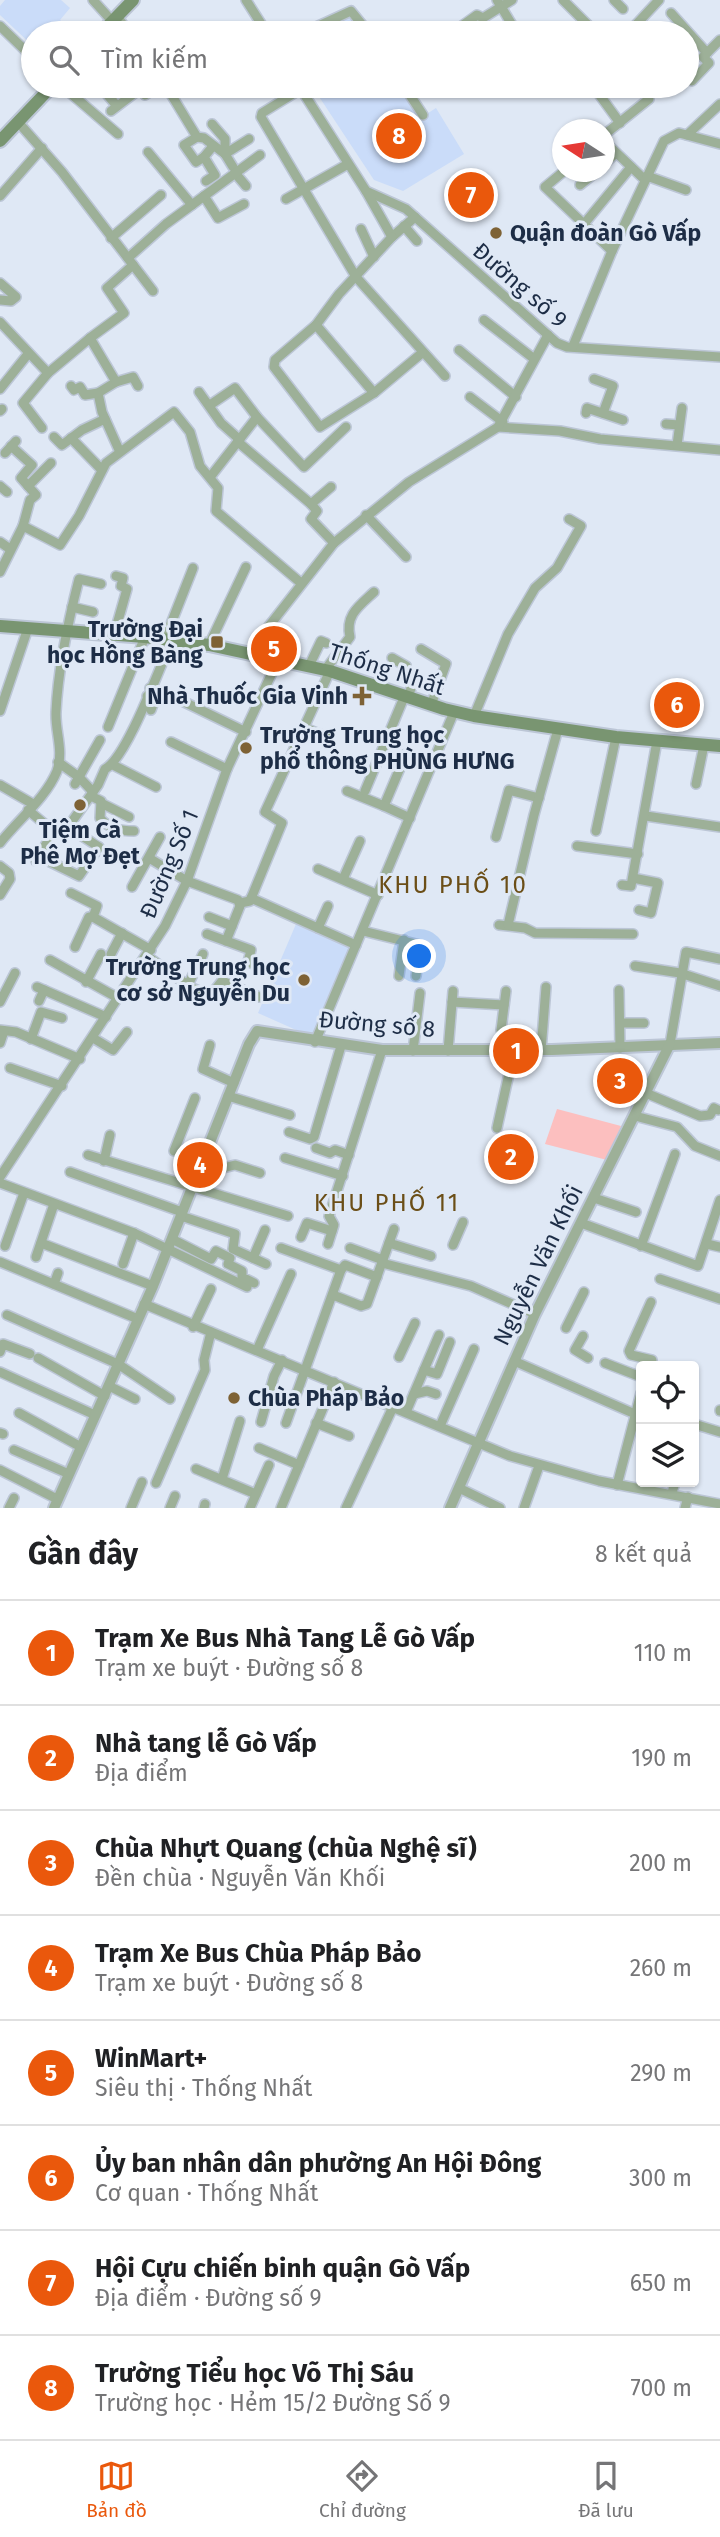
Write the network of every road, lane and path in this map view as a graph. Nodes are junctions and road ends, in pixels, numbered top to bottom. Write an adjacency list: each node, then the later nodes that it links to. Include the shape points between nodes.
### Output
1 (93, 0): 11 (street)
2 (133, 0): 11 (main road)
3 (246, 0): 14 (street)
4 (512, 0): 8 (street)
5 (564, 0): 19 (street)
6 (614, 0): 9 (street)
7 (659, 0): 20 (street)
8 (499, 4): 17 (street, via 483,18 477,15); 18 (street)
9 (623, 9)
10 (671, 13): 21 (street)
11 (115, 18): 12 (main road); 13 (street)
12 (112, 21)
13 (118, 21)
14 (259, 21)
15 (329, 21): 16 (street, via 351,11)
16 (359, 21)
17 (469, 21)
18 (510, 21)
19 (584, 21)
20 (639, 21)
21 (678, 21)
22 (0, 26): 25 (street)
23 (720, 40): 26 (street)
24 (699, 43): 26 (street)
25 (21, 46)
26 (708, 53): 27 (street, via 703,57 709,63)
27 (699, 73)
28 (41, 98): 40 (main road)
29 (76, 98): 44 (street)
30 (108, 98): 31 (street, via 114,108)
31 (132, 98)
32 (173, 98): 46 (street)
33 (285, 98): 67 (street, via 261,115)
34 (307, 98): 57 (street)
35 (412, 98): 39 (street)
36 (602, 98): 41 (street)
37 (649, 99): 41 (street)
38 (720, 104): 45 (street)
39 (423, 115)
40 (18, 122): 48 (main road); 51 (street)
41 (620, 122): 43 (street)
42 (212, 124): 54 (street, via 225,139)
43 (615, 126)
44 (118, 134)
45 (687, 135): 49 (street); 60 (street, via 667,138)
46 (197, 137): 50 (street); 56 (street, via 184,145)
47 (249, 139): 54 (street)
48 (0, 141)
49 (720, 144)
50 (213, 146): 54 (street); 56 (street)
51 (42, 148): 64 (street); 81 (street)
52 (148, 152): 75 (street)
53 (617, 153): 58 (street)
54 (225, 154): 59 (street)
55 (260, 155): 59 (street)
56 (200, 159): 61 (street, via 215,175)
57 (348, 164): 67 (street); 69 (street)
58 (631, 167): 60 (street); 77 (street)
59 (234, 170): 66 (street); 72 (street)
60 (646, 178): 68 (street); 83 (street)
61 (206, 181)
62 (552, 181): 77 (street, via 545,187)
63 (584, 182): 65 (street)
64 (4, 184): 71 (street)
65 (580, 185)
66 (246, 186)
67 (303, 190): 73 (street); 86 (street)
68 (686, 190)
69 (366, 191): 76 (street, Đường số 9); 80 (street)
70 (162, 195): 81 (street)
71 (0, 196)
72 (204, 196): 74 (street, via 218,218); 75 (street)
73 (285, 199)
74 (244, 204)
75 (192, 205): 85 (street)
76 (415, 217): 78 (street); 93 (street, Đường số 9)
77 (584, 225): 83 (street)
78 (404, 226): 80 (street); 82 (street)
79 (361, 229): 84 (street)
80 (392, 237): 84 (street)
81 (111, 238): 85 (street)
82 (418, 241)
83 (612, 251): 95 (street)
84 (374, 257): 86 (street)
85 (131, 261): 88 (street); 94 (street, via 107,288 124,313)
86 (356, 277): 92 (street); 97 (street)
87 (0, 283): 89 (street, via 16,298)
88 (153, 292)
89 (0, 300)
90 (484, 320): 100 (street)
91 (0, 322): 98 (street)
92 (316, 325): 110 (street); 110 (street, via 274,363 316,426)
93 (548, 335): 95 (street, Đường số 9, via 557,343); 100 (street)
94 (90, 338): 101 (street); 104 (street)
95 (572, 346): 99 (street, Đường số 9)
96 (459, 350): 112 (street)
97 (422, 353): 102 (street); 110 (street)
98 (28, 354): 101 (street); 107 (street)
99 (720, 357)
100 (533, 358): 112 (street)
101 (48, 373): 124 (street, via 23,403)
102 (444, 376)
103 (594, 379): 116 (street, via 613,386)
104 (116, 382): 106 (street, via 133,377); 109 (street)
105 (71, 386): 109 (street, via 74,390 80,387 85,395)
106 (138, 386)
107 (0, 389)
108 (199, 392): 113 (street)
109 (98, 393): 118 (street)
110 (374, 393)
111 (470, 397): 120 (street)
112 (516, 397): 120 (street)
113 (210, 405): 117 (street, via 235,388); 127 (street)
114 (682, 408): 122 (street)
115 (586, 412): 116 (street, via 587,408)
116 (603, 413): 119 (street)
117 (257, 417): 123 (street, via 304,467); 127 (street)
118 (106, 419): 126 (street); 130 (street)
119 (623, 420)
120 (501, 424): 128 (street); 138 (street)
121 (666, 424): 122 (street)
122 (679, 425): 128 (street)
123 (346, 427)
124 (42, 428)
125 (54, 437): 126 (street, via 62,445)
126 (71, 438): 133 (street)
127 (239, 441): 134 (street); 137 (street)
128 (677, 445): 131 (street)
129 (11, 447): 135 (street, via 32,465 21,478)
130 (120, 450): 133 (street); 134 (street, via 174,412 190,432 200,466)
131 (720, 450)
132 (51, 463): 135 (street)
133 (102, 470): 140 (street, via 60,545)
134 (211, 476): 149 (street, via 218,488 216,511)
135 (28, 486): 140 (street, via 36,495 30,500)
136 (331, 487): 137 (street)
137 (311, 504): 142 (street, via 317,511 311,519)
138 (366, 515): 142 (street); 144 (street)
139 (569, 519): 176 (street, via 581,526 557,568 535,588 508,634)
140 (23, 526): 143 (street)
141 (0, 542): 143 (street)
142 (334, 543): 149 (street)
143 (10, 549): 147 (street)
144 (406, 557)
145 (246, 567): 161 (street)
146 (193, 568): 159 (street)
147 (0, 572)
148 (116, 576): 157 (street, via 123,578 121,586 127,589)
149 (301, 583): 163 (street, via 269,626)
150 (101, 584): 152 (street, via 79,579)
151 (374, 592): 167 (street, via 354,611 347,623 350,637)
152 (72, 607): 153 (street); 156 (street)
153 (93, 612)
154 (0, 626): 155 (main road, Thống Nhất)
155 (28, 628): 156 (main road, Thống Nhất); 174 (street)
156 (66, 631): 157 (main road, Thống Nhất); 189 (street, via 56,713 61,744)
157 (114, 635): 158 (main road, Thống Nhất)
158 (145, 637): 159 (main road, Thống Nhất); 177 (street)
159 (168, 639): 161 (main road, Thống Nhất); 168 (street)
160 (327, 643): 166 (street, via 321,641)
161 (209, 645): 163 (main road, Thống Nhất)
162 (421, 649): 172 (street, via 446,664)
163 (262, 654): 164 (main road, Thống Nhất)
164 (279, 658): 166 (main road, Thống Nhất); 180 (street, Đường Số 1)
165 (391, 658): 170 (street, via 415,677)
166 (309, 666): 167 (main road, Thống Nhất)
167 (328, 670): 170 (main road, Thống Nhất); 178 (street)
168 (148, 692): 169 (street); 173 (street, via 155,699); 190 (street)
169 (160, 693)
170 (407, 696): 172 (main road, Thống Nhất); 197 (street)
171 (176, 698): 180 (street)
172 (431, 705): 175 (main road, Thống Nhất)
173 (151, 710)
174 (0, 711)
175 (454, 712): 176 (main road, Thống Nhất); 205 (street)
176 (474, 716): 179 (main road, Thống Nhất)
177 (108, 727)
178 (305, 728): 182 (street); 228 (street, via 265,812 282,823)
179 (558, 729): 181 (main road, Thống Nhất); 199 (street)
180 (246, 732): 191 (street, Đường Số 1)
181 (616, 737): 184 (main road, Thống Nhất); 210 (street)
182 (329, 738)
183 (100, 740): 192 (street)
184 (657, 741): 186 (main road, Thống Nhất); 203 (street)
185 (171, 742): 191 (street)
186 (704, 745): 187 (main road, Thống Nhất); 193 (street)
187 (720, 746)
188 (407, 754): 201 (street)
189 (58, 762): 192 (street); 202 (street, via 45,791)
190 (113, 765): 195 (street); 198 (street, via 105,769)
191 (227, 769): 222 (street, Đường Số 1)
192 (77, 780): 198 (street)
193 (696, 784)
194 (0, 786): 202 (street)
195 (156, 788)
196 (348, 791): 201 (street)
197 (365, 791)
198 (92, 794): 200 (street); 206 (street)
199 (539, 798): 212 (street, via 509,790); 239 (street, via 504,925 535,933)
200 (101, 803): 204 (street); 209 (street, via 103,823 119,831)
201 (384, 806): 205 (street)
202 (30, 807): 208 (street); 214 (street)
203 (646, 816): 207 (street); 216 (street)
204 (130, 817)
205 (410, 818): 226 (street)
206 (68, 827): 208 (street, via 58,824); 208 (street, via 99,847 79,876 37,858)
207 (720, 827)
208 (53, 831)
209 (134, 831)
210 (596, 831)
211 (160, 837): 217 (street)
212 (496, 837)
213 (360, 841): 221 (street)
214 (0, 842)
215 (578, 846): 216 (street)
216 (638, 854): 220 (street)
217 (149, 858): 222 (street); 224 (street)
218 (0, 866): 227 (street, via 10,879)
219 (318, 869): 221 (street)
220 (633, 878): 223 (street, via 631,886); 231 (street, via 657,883 651,913)
221 (343, 879): 226 (street)
222 (187, 881): 229 (street); 244 (street, Đường Số 1)
223 (622, 885)
224 (132, 887)
225 (71, 893): 232 (street, via 97,906)
226 (377, 894): 236 (street)
227 (0, 895)
228 (251, 898): 229 (street); 235 (street)
229 (240, 903): 234 (street)
230 (328, 906): 235 (street)
231 (639, 910)
232 (93, 917): 237 (street); 243 (street)
233 (209, 917): 234 (street)
234 (232, 926): 241 (street)
235 (318, 928): 242 (street)
236 (363, 931): 240 (street); 242 (street)
237 (121, 933): 244 (street); 254 (street)
238 (208, 934): 241 (street)
239 (633, 934)
240 (404, 940): 252 (street); 253 (street, via 420,946)
241 (226, 941): 248 (street, via 251,950 248,962)
242 (356, 945): 277 (street)
243 (75, 947)
244 (149, 953): 255 (street); 263 (street, Đường Số 1)
245 (203, 954): 255 (street)
246 (720, 959): 251 (street, via 687,951)
247 (50, 960): 254 (street)
248 (256, 965)
249 (635, 966): 251 (street)
250 (15, 973): 265 (street)
251 (680, 973): 256 (street); 280 (street)
252 (399, 976)
253 (416, 976)
254 (86, 982): 263 (street)
255 (188, 985): 262 (street, via 211,996 222,981)
256 (720, 986)
257 (546, 988): 288 (street)
258 (619, 990): 270 (street)
259 (453, 991): 266 (street)
260 (506, 991): 267 (street)
261 (420, 993): 285 (street)
262 (259, 997)
263 (118, 998): 268 (street, Đường Số 1)
264 (38, 1001): 268 (street, via 40,988)
265 (0, 1002)
266 (452, 1002): 267 (street); 286 (street)
267 (504, 1005): 273 (street)
268 (106, 1017): 275 (street, Đường Số 1)
269 (62, 1018): 276 (street, via 41,1012)
270 (620, 1023): 271 (street); 283 (street)
271 (644, 1023)
272 (2, 1030): 276 (street); 279 (street)
273 (501, 1030)
274 (127, 1032): 275 (street, via 113,1050)
275 (93, 1038): 289 (street, Đường Số 1)
276 (32, 1039): 289 (street)
277 (315, 1042): 282 (street, Đường số 8); 291 (street, Đường số 8, via 257,1031)
278 (720, 1042): 280 (street, Đường số 8)
279 (0, 1043)
280 (670, 1044): 283 (street, Đường số 8); 293 (street, Nguyễn Văn Khối)
281 (210, 1045): 291 (street, via 202,1069)
282 (341, 1046): 284 (street, Đường số 8); 300 (street, via 314,1138)
283 (620, 1048): 288 (street, Đường số 8)
284 (382, 1050): 285 (street, Đường số 8); 306 (street)
285 (413, 1051): 286 (street, Đường số 8)
286 (448, 1051): 287 (street, Đường số 8)
287 (514, 1051): 288 (street, Đường số 8); 299 (street)
288 (541, 1051)
289 (80, 1059): 292 (street, Đường Số 1)
290 (10, 1068): 292 (street)
291 (234, 1083): 294 (street, Đường số 8)
292 (62, 1086): 313 (street, Đường Số 1)
293 (648, 1094): 296 (street, via 700,1116); 298 (street, Nguyễn Văn Khối)
294 (228, 1096): 297 (street); 310 (street, Đường số 8)
295 (195, 1098): 303 (street)
296 (718, 1110)
297 (290, 1115)
298 (635, 1116): 307 (street, via 677,1127 695,1146); 318 (street, Nguyễn Văn Khối)
299 (497, 1128)
300 (289, 1132)
301 (110, 1135): 309 (street)
302 (316, 1148): 306 (street)
303 (174, 1151)
304 (675, 1154): 338 (street)
305 (88, 1155): 309 (street)
306 (349, 1155): 314 (street)
307 (720, 1156)
308 (285, 1158): 314 (street)
309 (104, 1161): 316 (street)
310 (200, 1167): 312 (street, via 211,1171 235,1165); 316 (street, Đường số 8)
311 (70, 1172): 322 (street)
312 (260, 1173)
313 (0, 1177)
314 (343, 1177): 328 (street, via 330,1216)
315 (0, 1183): 317 (street)
316 (192, 1188): 322 (street, Đường số 8); 323 (street)
317 (24, 1193): 319 (street); 337 (street)
318 (594, 1198): 321 (street); 325 (street, Nguyễn Văn Khối)
319 (54, 1204): 329 (street); 332 (street)
320 (719, 1204): 335 (street)
321 (636, 1212)
322 (182, 1214): 333 (street, Đường số 8); 344 (street, via 235,1234 233,1249)
323 (288, 1216)
324 (463, 1222): 336 (street)
325 (582, 1223): 338 (street); 362 (street, Nguyễn Văn Khối)
326 (394, 1229): 331 (street)
327 (265, 1230): 344 (street)
328 (332, 1231): 330 (street, via 307,1223); 334 (street)
329 (134, 1233): 333 (street); 347 (street)
330 (302, 1237)
331 (389, 1242): 342 (street); 345 (street)
332 (41, 1243): 343 (street); 355 (street)
333 (170, 1243): 333 (street, via 211,1259 216,1251 230,1258 228,1264 242,1271 250,1285); 355 (street, Đường số 8)
334 (328, 1244)
335 (707, 1244): 338 (street, via 698,1266); 339 (street)
336 (453, 1245)
337 (5, 1246)
338 (641, 1246)
339 (720, 1247)
340 (281, 1248): 349 (street)
341 (350, 1248): 345 (street)
342 (431, 1256)
343 (37, 1257)
344 (253, 1258): 348 (street)
345 (382, 1261): 352 (street); 362 (street, via 471,1286)
346 (0, 1262): 354 (street)
347 (123, 1264)
348 (266, 1264)
349 (341, 1270): 352 (street, via 345,1265); 358 (street)
350 (58, 1273): 354 (street)
351 (291, 1274): 373 (street)
352 (377, 1278): 358 (street, via 365,1306)
353 (660, 1279): 359 (street)
354 (54, 1284): 364 (street)
355 (153, 1286): 361 (street, Đường số 8)
356 (211, 1289): 366 (street)
357 (584, 1293): 367 (street)
358 (333, 1295): 382 (street)
359 (720, 1299)
360 (652, 1301): 378 (street, via 629,1352)
361 (144, 1304): 364 (street, Đường số 8); 366 (street)
362 (534, 1314): 379 (street, Nguyễn Văn Khối)
363 (7, 1315): 381 (street)
364 (138, 1320): 381 (street, Đường số 8)
365 (415, 1323): 375 (street)
366 (193, 1327): 368 (street)
367 (566, 1328)
368 (211, 1332): 373 (street); 418 (street, via 205,1370)
369 (439, 1335): 383 (street)
370 (583, 1336): 376 (street, via 575,1350)
371 (450, 1342): 383 (street, via 437,1374)
372 (474, 1349): 402 (street)
373 (257, 1350): 377 (street)
374 (0, 1352): 387 (street, via 3,1344)
375 (399, 1357)
376 (588, 1358)
377 (282, 1360): 382 (street); 399 (street)
378 (652, 1361)
379 (514, 1362): 396 (street); 406 (street, Nguyễn Văn Khối)
380 (605, 1363): 385 (street)
381 (118, 1364): 387 (street, Đường số 8); 390 (street)
382 (303, 1369): 386 (street); 400 (street)
383 (424, 1370): 388 (street)
384 (0, 1372): 397 (street)
385 (636, 1375)
386 (334, 1382): 392 (street); 401 (street)
387 (107, 1391): 391 (street); 397 (street, Đường số 8)
388 (414, 1394): 389 (street); 394 (street)
389 (436, 1394)
390 (170, 1398)
391 (135, 1399)
392 (393, 1407): 394 (street); 434 (street)
393 (636, 1411): 396 (street)
394 (406, 1412): 402 (street)
395 (19, 1413): 407 (street)
396 (635, 1414): 419 (street)
397 (95, 1415): 407 (street, Đường số 8)
398 (240, 1421): 416 (street)
399 (261, 1422)
400 (286, 1423)
401 (316, 1423): 405 (street); 411 (street)
402 (440, 1426): 406 (street)
403 (699, 1426): 404 (street)
404 (720, 1432)
405 (349, 1436)
406 (479, 1443): 412 (street); 421 (street, Nguyễn Văn Khối)
407 (81, 1447): 415 (street, Đường số 8)
408 (259, 1448): 411 (street)
409 (15, 1450): 415 (street)
410 (269, 1465): 423 (street)
411 (299, 1465): 433 (street)
412 (539, 1466): 419 (street); 437 (street)
413 (196, 1469): 416 (street)
414 (0, 1470): 427 (street)
415 (69, 1474): 427 (street, Đường số 8)
416 (222, 1479): 423 (street)
417 (142, 1482): 430 (street)
418 (156, 1483)
419 (617, 1485): 422 (street)
420 (674, 1487): 422 (street)
421 (459, 1488): 435 (street, Nguyễn Văn Khối); 436 (street)
422 (672, 1493): 425 (street)
423 (256, 1494): 432 (street)
424 (175, 1496): 431 (street)
425 (688, 1497): 428 (street); 438 (street)
426 (14, 1498): 429 (street)
427 (55, 1504)
428 (720, 1504)
429 (9, 1508)
430 (131, 1508)
431 (170, 1508)
432 (250, 1508)
433 (281, 1508)
434 (346, 1508)
435 (450, 1508)
436 (500, 1508)
437 (524, 1508)
438 (685, 1508)

